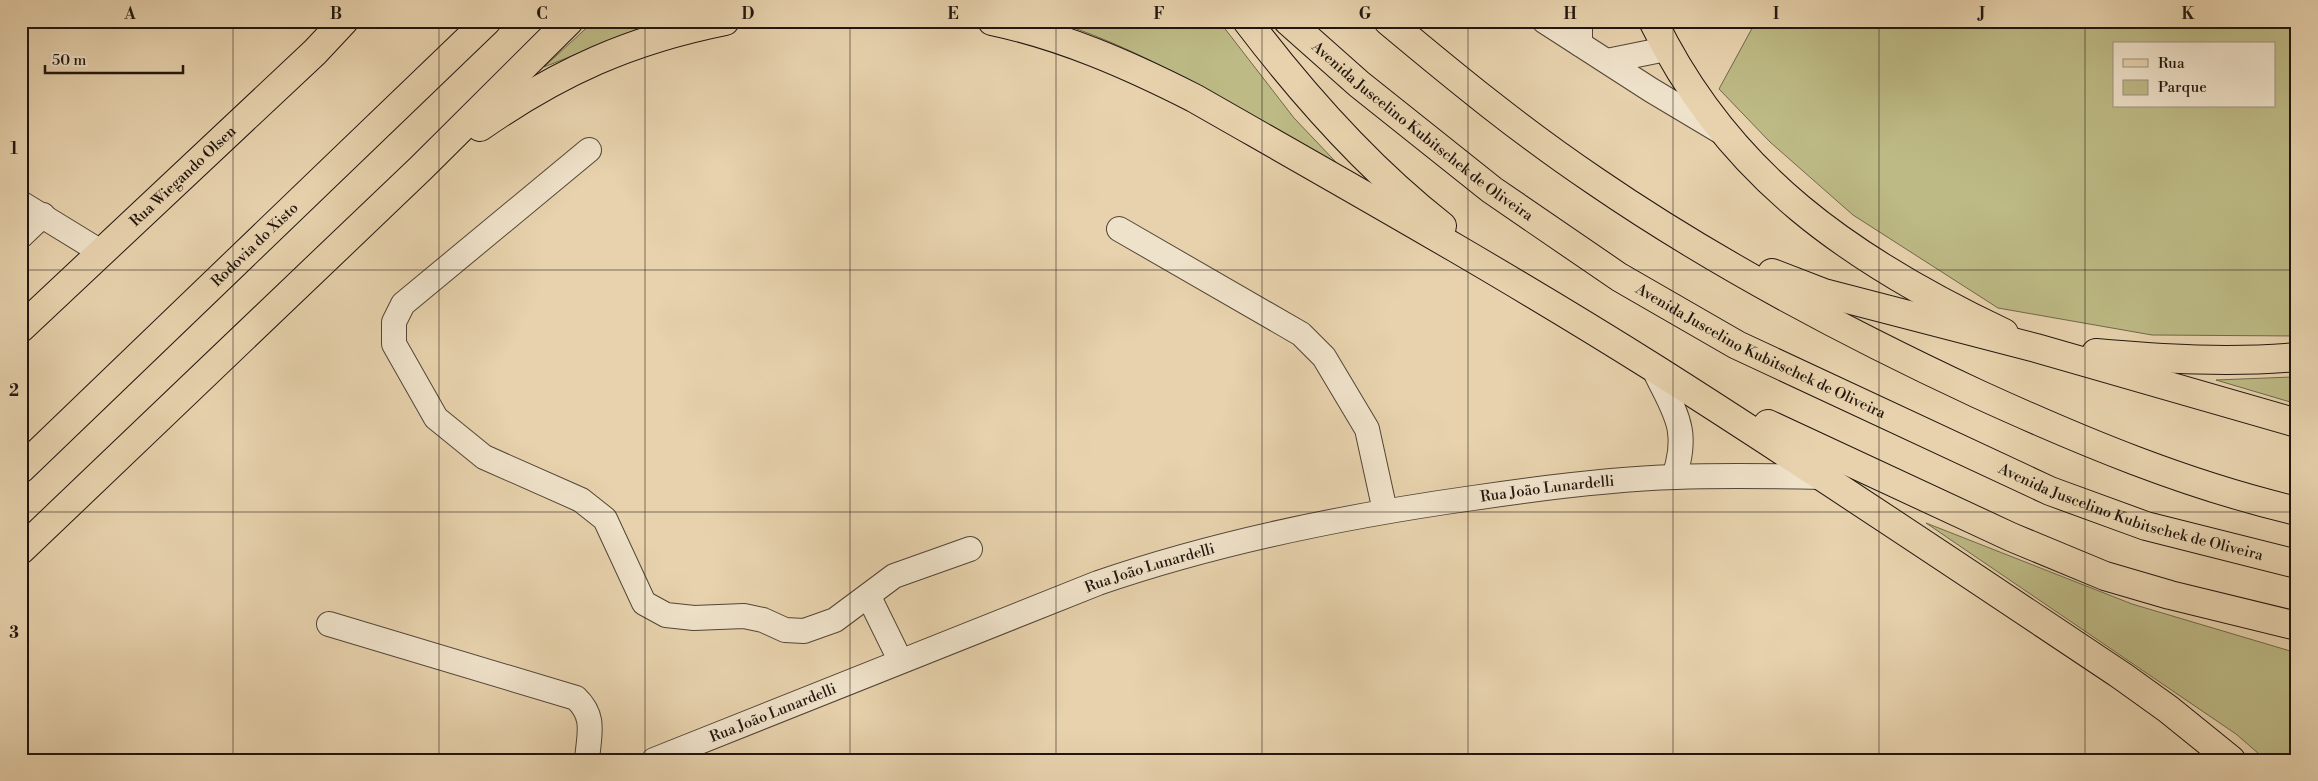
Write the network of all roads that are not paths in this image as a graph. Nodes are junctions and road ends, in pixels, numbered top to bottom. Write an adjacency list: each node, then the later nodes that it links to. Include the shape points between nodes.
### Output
1 (344, 21): 22 (main road, Rua Wiegando Olsen)
2 (487, 21): 31 (main road, Rodovia do Xisto)
3 (569, 21): 16 (main road)
4 (725, 21): 16 (main road, via 680,30 622,48 569,72 518,101)
5 (992, 21): 23 (main road, via 1028,28 1150,75)
6 (1247, 21): 23 (main road, via 1307,96 1365,158 1424,211)
7 (1288, 21): 38 (main road, Avenida Juscelino Kubitschek de Oliveira, via 1359,84 1492,190 1619,277 1737,345 2050,491 2146,526)
8 (1388, 21): 19 (main road, via 1520,128)
9 (1544, 21): 11 (street)
10 (1653, 21): 12 (main road)
11 (1580, 32): 13 (street)
12 (1666, 49): 13 (street); 14 (main road, via 1688,86)
13 (1607, 61): 14 (street)
14 (1723, 133): 27 (main road, via 1779,191 1814,222 1858,253 1953,309)
15 (588, 150): 39 (street, via 403,304 394,322 394,344 436,418 484,457 581,500 605,519 644,603 666,614 694,618 744,616 785,630 804,631 835,620)
16 (422, 168): 37 (main road)
17 (21, 202): 18 (street)
18 (43, 215): 21 (street); 22 (street)
19 (1659, 223): 27 (main road, via 1801,285); 35 (main road, via 1772,291 1854,334 2055,429 2194,482)
20 (1119, 229): 34 (street, via 1301,334 1324,357 1367,429)
21 (21, 236)
22 (101, 252): 24 (main road, Rua Wiegando Olsen)
23 (1520, 286): 29 (main road)
24 (51, 299): 25 (main road); 26 (main road, Rua Wiegando Olsen)
25 (21, 301)
26 (21, 328)
27 (2036, 348): 28 (main road, via 2211,360); 30 (main road)
28 (2297, 356)
29 (1653, 367): 32 (street, via 1680,426 1681,456); 33 (main road); 41 (main road, via 1824,451 2057,557 2105,576 2170,595)
30 (2297, 423)
31 (21, 469)
32 (1674, 477): 33 (street, Rua João Lunardelli); 34 (street, Rua João Lunardelli, via 1520,491)
33 (1823, 477): 45 (main road, via 2122,676)
34 (1385, 511): 42 (street, Rua João Lunardelli, via 1239,540 1160,562)
35 (2297, 511)
36 (970, 549): 39 (street, via 894,576)
37 (21, 550)
38 (2297, 564)
39 (869, 597): 42 (street)
40 (329, 624): 43 (street, via 576,698 587,708 590,726)
41 (2297, 626)
42 (900, 660): 44 (street, Rua João Lunardelli)
43 (587, 760)
44 (654, 760)
45 (2232, 760)

